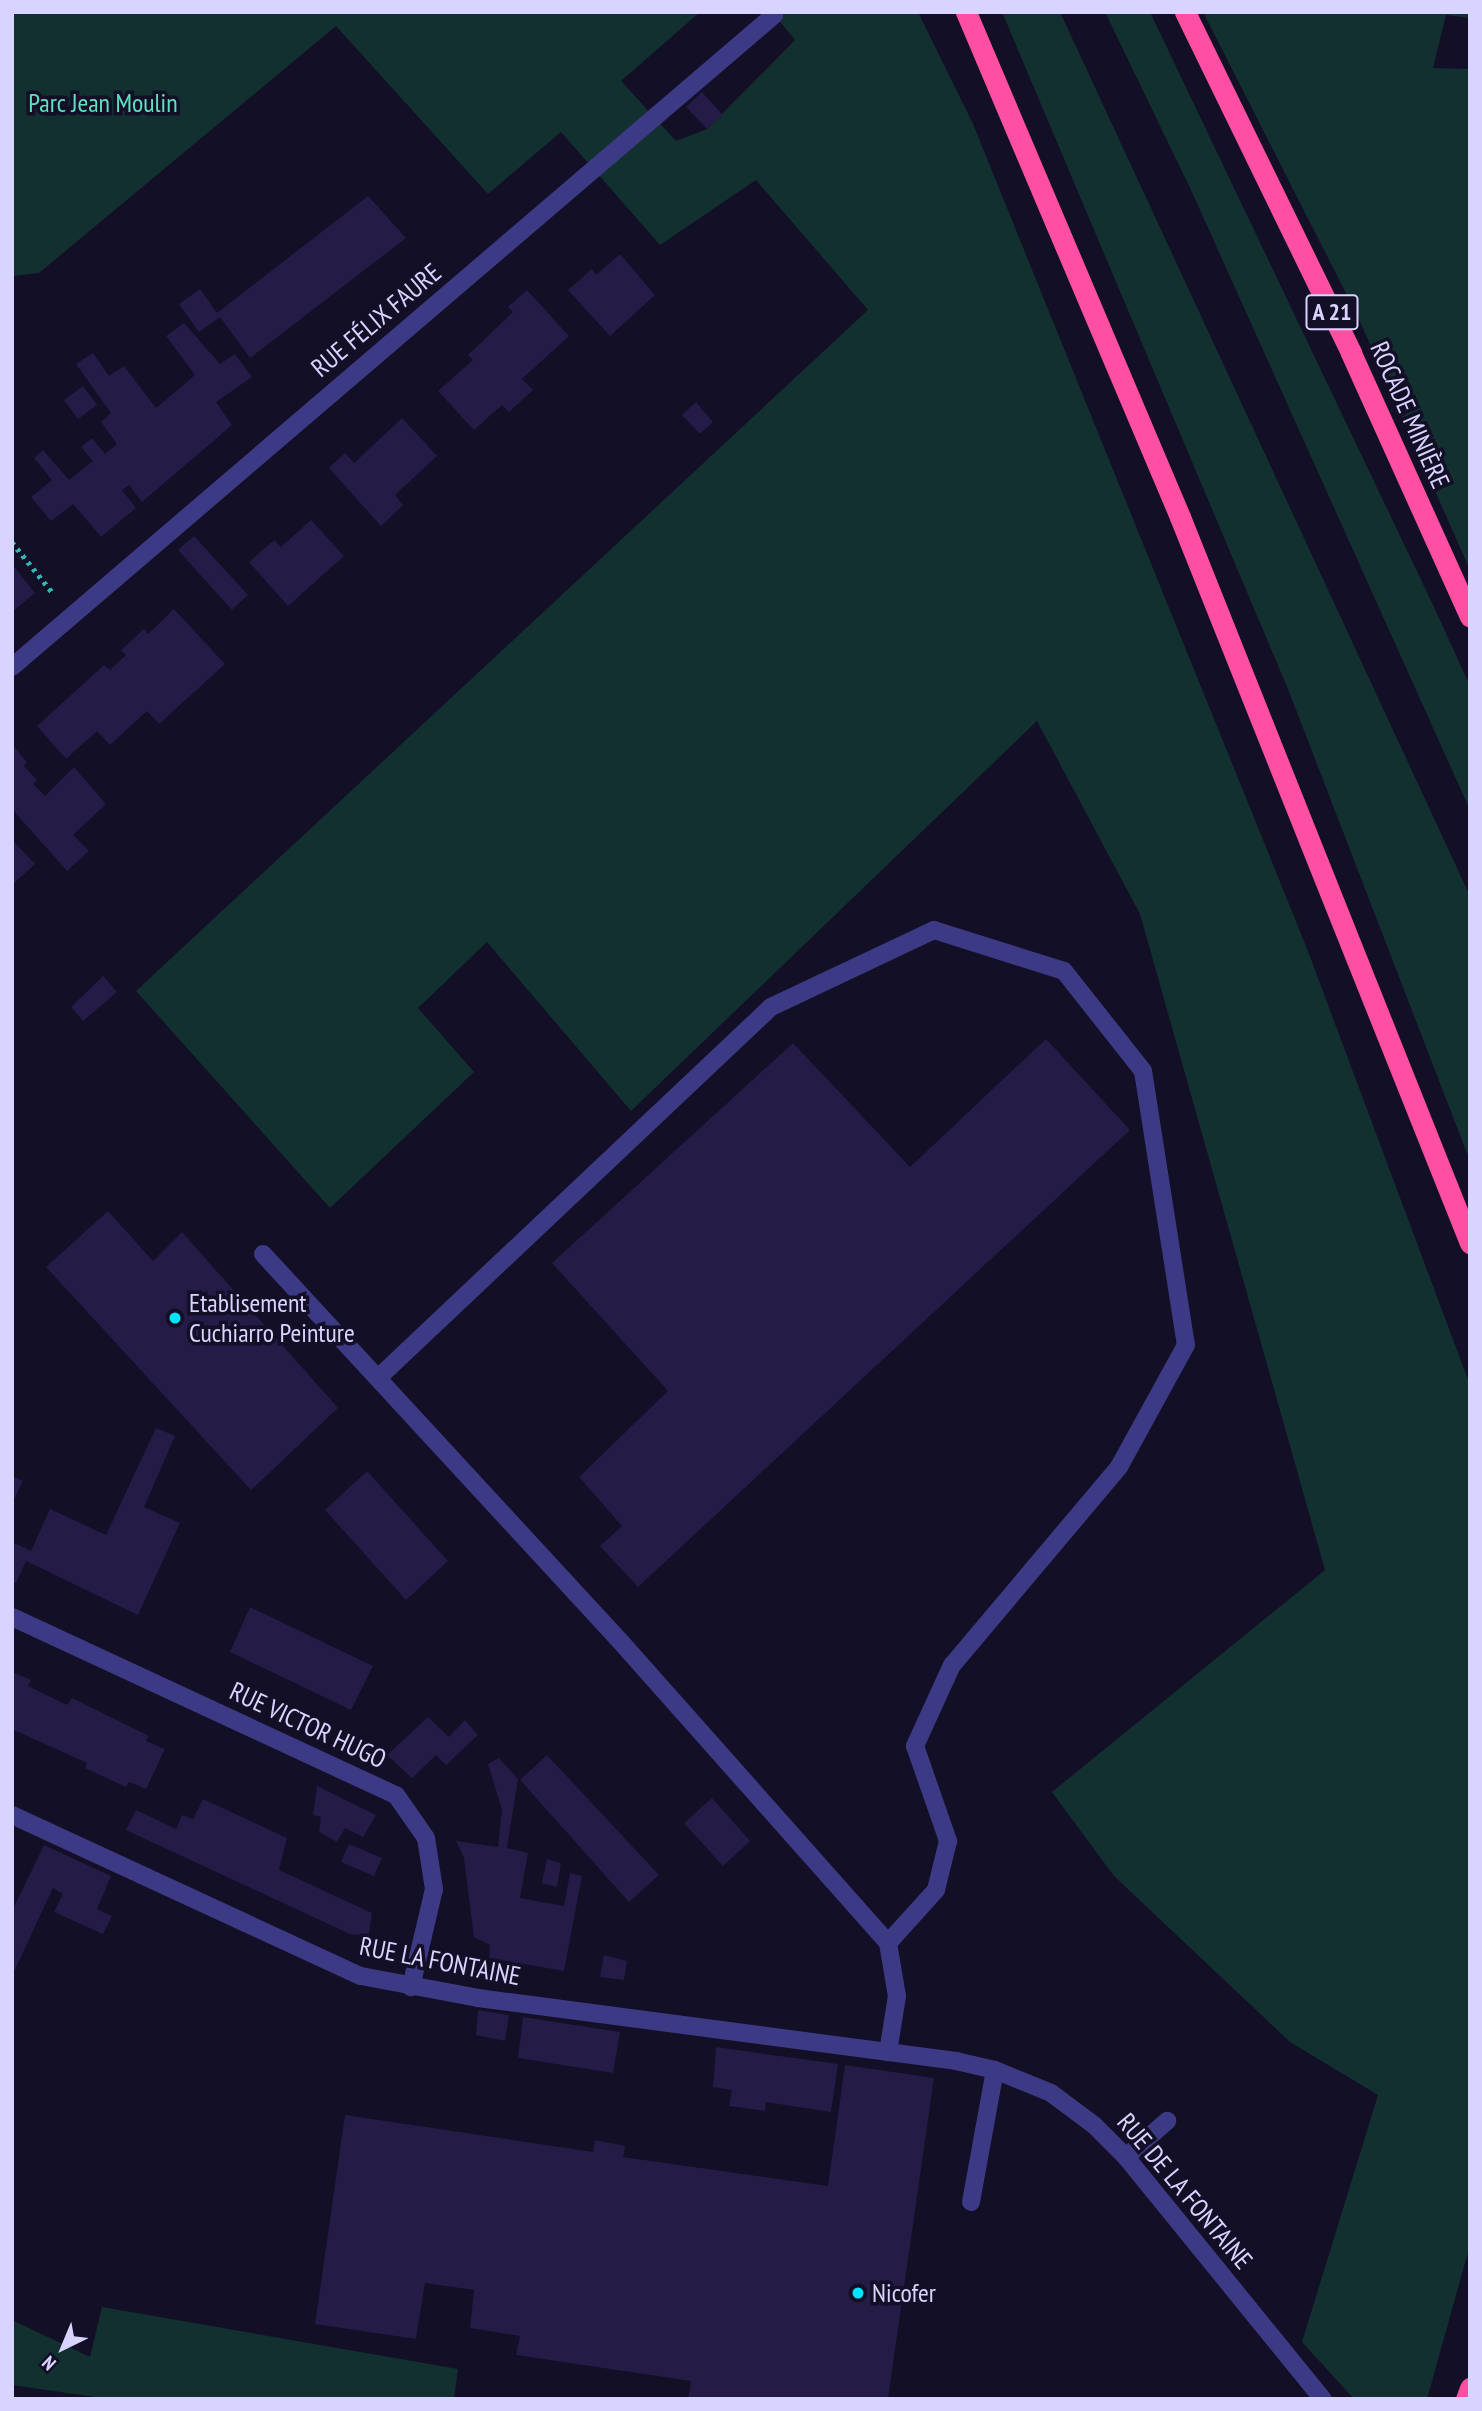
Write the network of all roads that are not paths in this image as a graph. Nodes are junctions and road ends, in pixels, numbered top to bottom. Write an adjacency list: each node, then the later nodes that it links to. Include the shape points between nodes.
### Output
1 (966, 12): 6 (highway, via 1180,517)
2 (1185, 12): 4 (highway, ROCADE MINIÈRE / A 21, via 1351,353)
3 (774, 15): 5 (street, RUE FÉLIX FAURE)
4 (1470, 616)
5 (12, 667)
6 (1470, 1243)
7 (263, 1254): 8 (street)
8 (378, 1378): 11 (street); 11 (street, via 771,1007 934,930 1064,971 1143,1071 1186,1345 1119,1467 952,1665 915,1745 948,1841 936,1890)
9 (12, 1617): 12 (street, RUE VICTOR HUGO, via 396,1796 426,1839 434,1889)
10 (12, 1815): 12 (street, RUE LA FONTAINE, via 318,1959 361,1976)
11 (888, 1942): 13 (street, via 897,1996)
12 (411, 1987): 13 (street, RUE LA FONTAINE)
13 (888, 2052): 14 (street, RUE DE LA FONTAINE)
14 (995, 2070): 16 (street, RUE DE LA FONTAINE, via 1051,2093 1094,2125); 17 (street)
15 (1167, 2121): 16 (street)
16 (1126, 2157): 19 (street, RUE DE LA FONTAINE)
17 (971, 2202)
18 (1470, 2388): 20 (highway)
19 (1323, 2399)
20 (1466, 2399)

